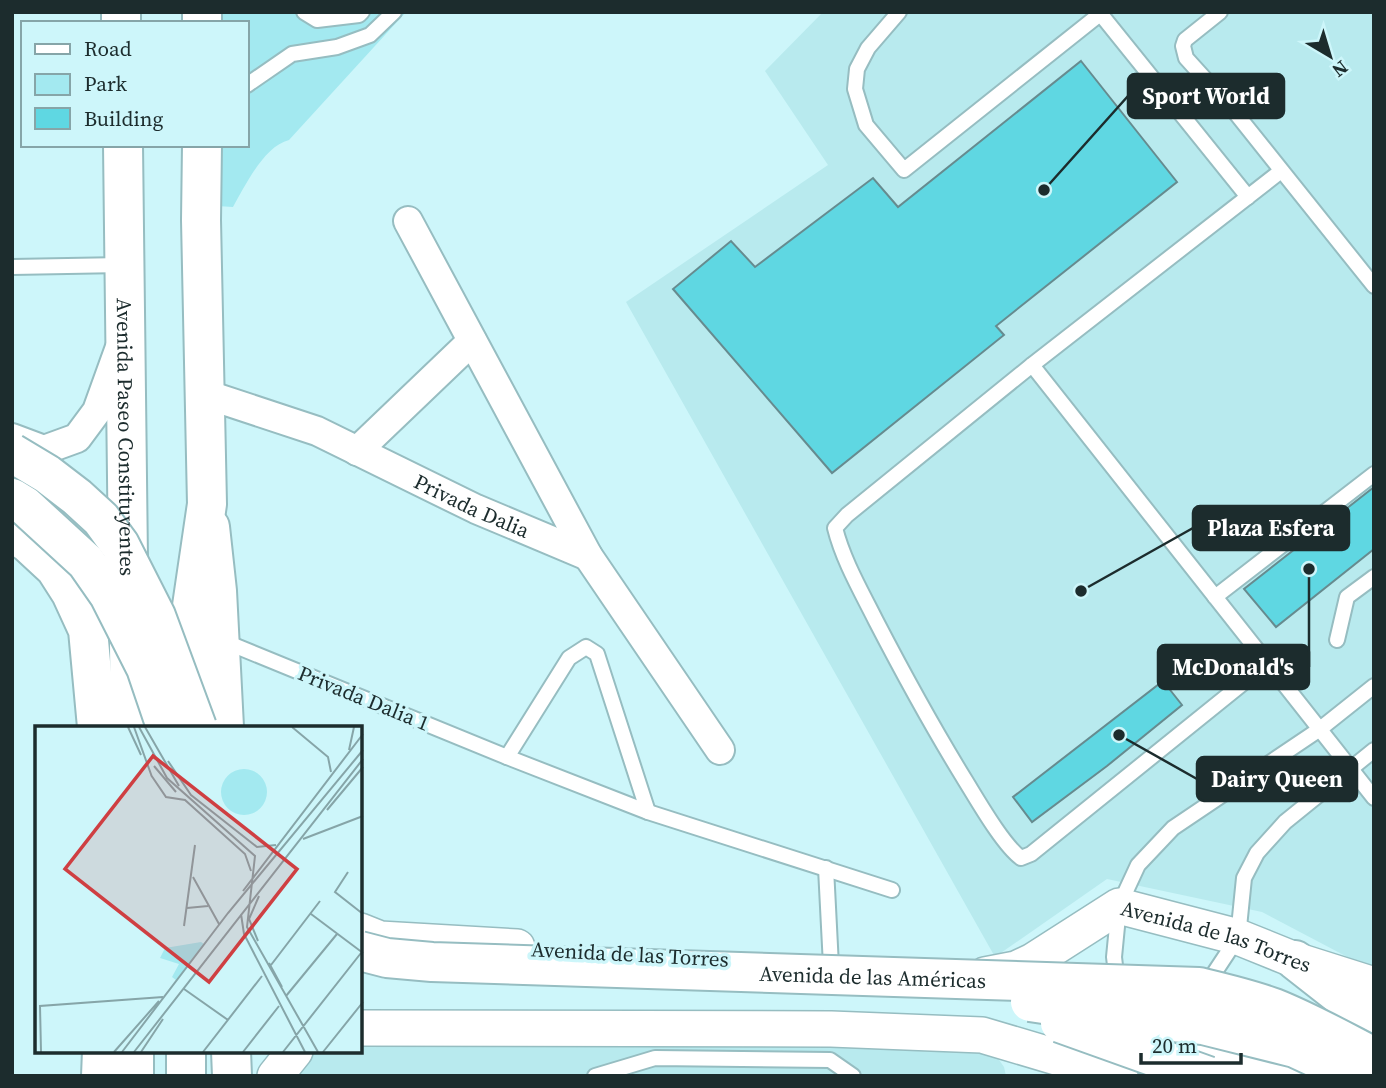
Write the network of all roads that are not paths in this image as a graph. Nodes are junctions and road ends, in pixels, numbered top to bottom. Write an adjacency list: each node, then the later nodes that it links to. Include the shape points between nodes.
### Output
1 (304, 12): 2 (lane, via 317,20)
2 (362, 12)
3 (394, 12): 7 (lane, via 370,35 337,47 292,54)
4 (899, 12): 6 (lane, via 868,48 857,69 855,89 866,125 904,170)
5 (1220, 12): 10 (lane, via 1185,40 1184,53)
6 (1100, 13): 11 (lane)
7 (248, 84)
8 (123, 147): 13 (main road, Avenida Paseo Constituyentes)
9 (203, 147): 19 (main road)
10 (1281, 171): 11 (lane); 15 (lane)
11 (1248, 197): 18 (lane)
12 (408, 221): 17 (street, Privada Dalia)
13 (125, 265): 14 (lane); 16 (main road, Avenida Paseo Constituyentes)
14 (12, 267)
15 (1374, 286)
16 (126, 331): 20 (street, via 97,411 77,438 44,450); 35 (main road, Avenida Paseo Constituyentes)
17 (472, 341): 21 (street); 27 (street, Privada Dalia)
18 (1032, 365): 29 (lane); 32 (lane, via 835,528 869,607 936,732 1013,852 1021,858 1031,854)
19 (205, 394): 21 (street, Privada Dalia, via 317,431); 25 (main road)
20 (12, 438)
21 (357, 451): 27 (street, Privada Dalia, via 476,509)
22 (12, 453): 38 (main road, bridge, via 77,497 120,545 156,616)
23 (1374, 474): 29 (lane)
24 (12, 498): 36 (main road, bridge, via 86,562 109,595 146,668)
25 (207, 504): 30 (main road); 37 (main road, via 192,606)
26 (12, 532): 34 (main road, via 55,568 88,630)
27 (588, 556): 41 (street, Privada Dalia)
28 (1374, 577): 31 (lane, via 1347,597)
29 (1215, 597): 32 (lane)
30 (220, 640): 39 (main road); 43 (lane, Privada Dalia 1)
31 (1337, 640)
32 (1268, 663): 40 (lane)
33 (1374, 686): 40 (lane)
34 (97, 726)
35 (130, 726)
36 (166, 726)
37 (191, 726)
38 (197, 726)
39 (224, 726)
40 (1320, 729): 44 (lane); 49 (lane, via 1173,828 1138,865)
41 (720, 750)
42 (1374, 750): 44 (lane)
43 (508, 757): 46 (lane, Privada Dalia 1); 46 (lane, via 569,658 586,647 597,654)
44 (1351, 769): 45 (lane); 51 (lane, via 1286,822 1257,853 1244,878)
45 (1374, 798)
46 (648, 812): 47 (lane, Privada Dalia 1)
47 (826, 868): 48 (lane, Privada Dalia 1); 54 (lane)
48 (892, 890)
49 (1119, 906): 51 (street, Avenida de las Torres); 56 (street, Avenida de las Torres, via 1033,961); 68 (lane, via 1114,957 1121,1017)
50 (362, 932): 54 (street, Avenida de las Torres, via 380,939)
51 (1238, 937): 53 (street, Avenida de las Torres); 68 (lane)
52 (362, 951): 66 (main road, Avenida de las Américas, bridge, via 432,962 1199,987 1273,1008)
53 (1295, 960): 57 (street, Avenida de las Torres); 58 (main road)
54 (831, 966): 56 (street, Avenida de las Torres)
55 (362, 979): 56 (main road, Avenida de las Américas)
56 (980, 984): 67 (street, via 1026,1004 1053,1033); 76 (main road, bridge, via 1050,1019); 78 (main road, Avenida de las Américas, bridge, via 1254,1037 1295,1048)
57 (1374, 985)
58 (1374, 1022)
59 (362, 1028): 60 (street)
60 (831, 1044): 67 (street, via 982,1035); 74 (lane, via 655,1058); 75 (lane)
61 (102, 1053): 69 (main road)
62 (134, 1053): 70 (main road)
63 (186, 1053): 71 (main road)
64 (231, 1053): 72 (main road)
65 (293, 1053): 73 (street)
66 (1374, 1057)
67 (1071, 1068): 68 (street)
68 (1137, 1073): 77 (main road, via 1189,1055 1224,1055)
69 (101, 1076)
70 (134, 1076)
71 (186, 1076)
72 (232, 1076)
73 (275, 1076)
74 (595, 1076)
75 (853, 1076)
76 (1208, 1076)
77 (1290, 1076)
78 (1354, 1076)

